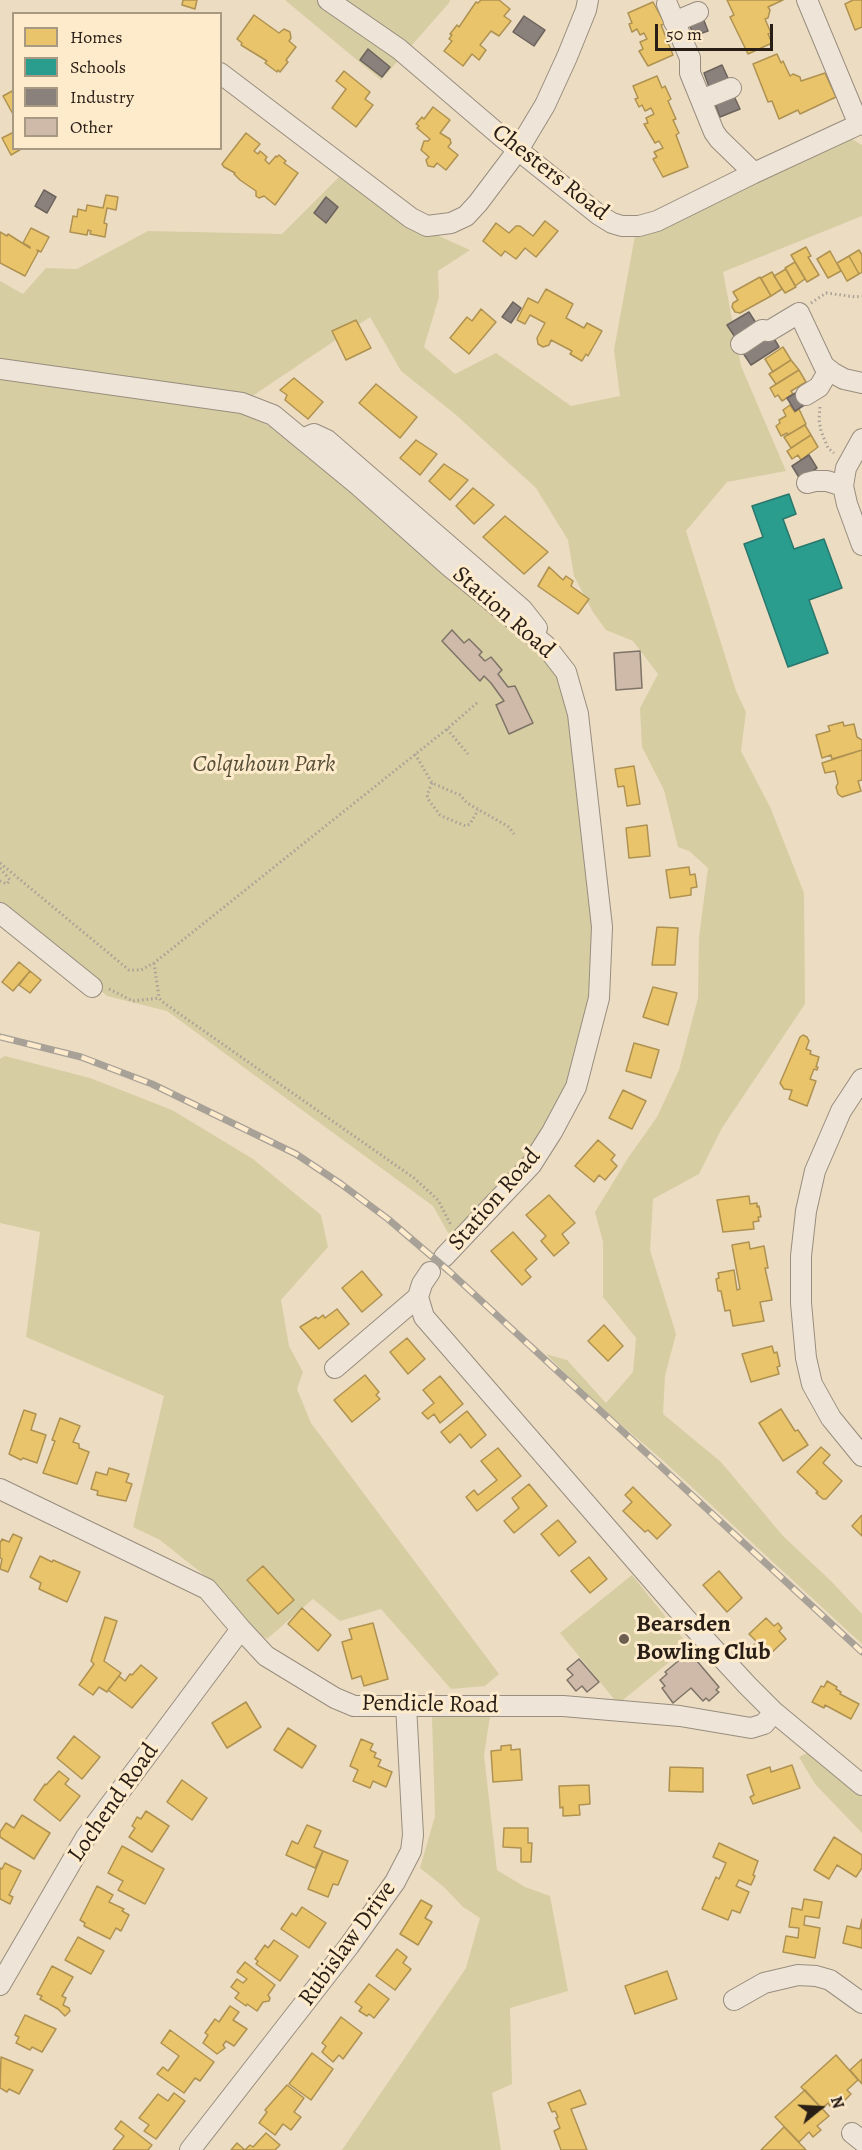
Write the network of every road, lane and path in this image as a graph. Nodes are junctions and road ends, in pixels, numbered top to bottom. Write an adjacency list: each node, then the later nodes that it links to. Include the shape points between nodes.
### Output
1 (328, 0): 9 (street, Chesters Road, via 399,49)
2 (588, 0): 9 (street, via 545,105)
3 (807, 0): 8 (street)
4 (698, 12): 7 (street, via 670,13 698,54 690,73)
5 (222, 75): 9 (street, via 365,185 427,226 451,223 466,216)
6 (731, 88): 7 (street)
7 (701, 100): 10 (street, via 719,139)
8 (861, 124): 10 (street, Chesters Road)
9 (518, 150): 10 (street, Chesters Road, via 599,215 622,226 657,221)
10 (754, 173)
11 (862, 296): 12 (path, via 826,293)
12 (799, 313): 13 (street); 15 (street)
13 (741, 344)
14 (0, 369): 37 (street, Station Road, via 242,402 273,415 555,655 566,672 578,714 602,927 600,998 576,1087 552,1132 531,1165)
15 (829, 370): 16 (street); 17 (street)
16 (862, 383)
17 (813, 398): 19 (path, via 824,440 834,453)
18 (862, 442): 19 (street)
19 (850, 460): 21 (street)
20 (807, 483): 21 (street, via 827,481)
21 (845, 495): 22 (street)
22 (862, 545)
23 (478, 702): 24 (path)
24 (447, 729): 25 (path); 26 (path)
25 (415, 754): 27 (path); 33 (path)
26 (468, 754)
27 (432, 783): 28 (path, via 460,795); 28 (path, via 428,799 446,818 466,826)
28 (478, 810): 29 (path, via 509,827)
29 (514, 834)
30 (0, 865): 31 (path, via 10,880 7,884); 33 (path, via 129,970 141,970)
31 (0, 881)
32 (0, 913): 34 (street)
33 (154, 963): 35 (path)
34 (92, 987): 35 (path, via 133,1001)
35 (159, 998): 37 (path, via 414,1178 445,1210)
36 (862, 1079): 42 (street, via 841,1111 815,1172 806,1211 801,1291 812,1384 831,1418)
37 (458, 1243): 38 (street, Station Road)
38 (444, 1257)
39 (430, 1272): 40 (street, Station Road)
40 (418, 1297): 41 (street); 46 (street, via 424,1317 687,1620)
41 (335, 1368)
42 (862, 1456)
43 (0, 1489): 44 (street, Pendicle Road, via 207,1589)
44 (241, 1629): 45 (street, Pendicle Road, via 266,1656 335,1698 354,1706); 48 (street, Lochend Road, via 86,1837)
45 (406, 1705): 46 (street, Pendicle Road, via 563,1706 680,1716 752,1728 764,1724); 51 (street, Rubislaw Drive, via 411,1851 395,1882 350,1946)
46 (774, 1712): 47 (street)
47 (862, 1785)
48 (0, 1985)
49 (734, 2000): 50 (street, via 764,1983 798,1975 830,1980)
50 (862, 2003)
51 (190, 2150)

